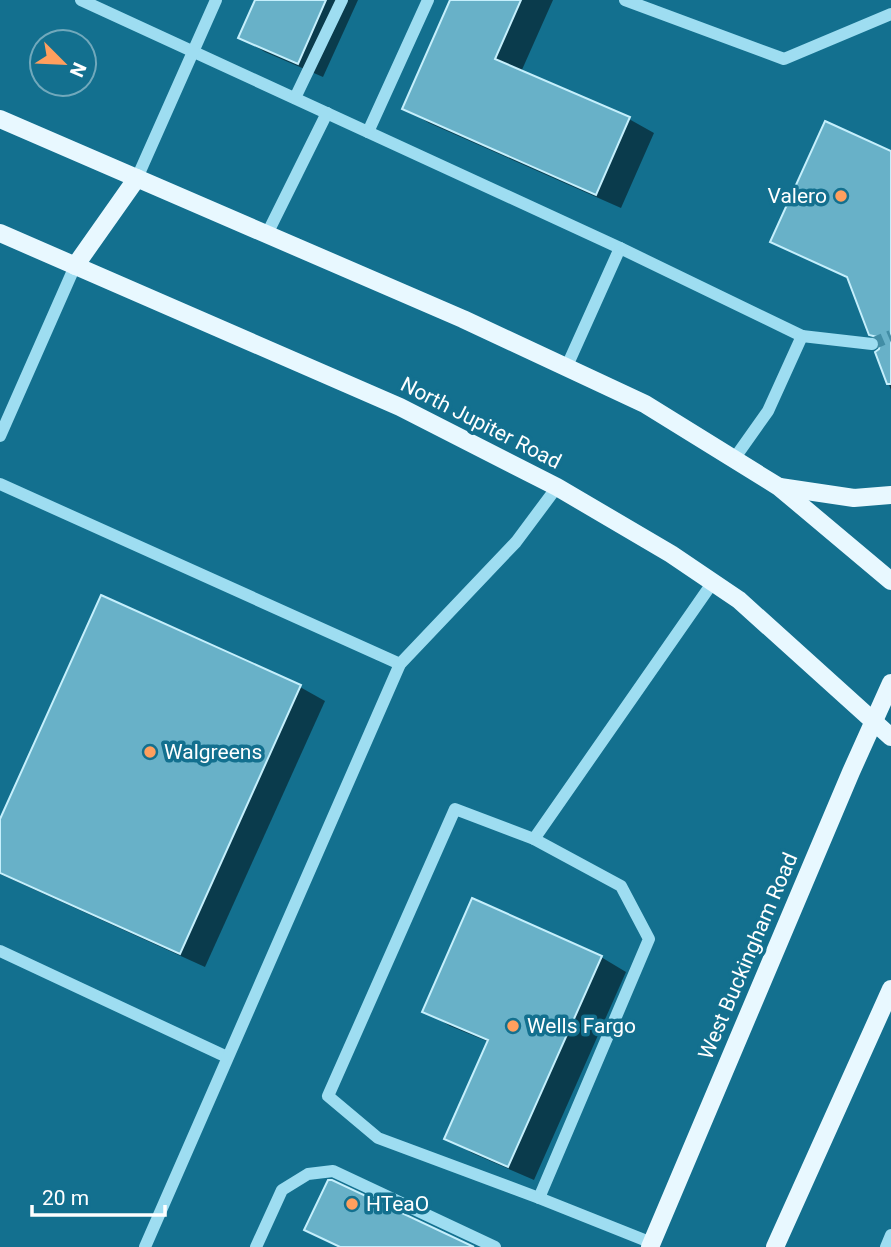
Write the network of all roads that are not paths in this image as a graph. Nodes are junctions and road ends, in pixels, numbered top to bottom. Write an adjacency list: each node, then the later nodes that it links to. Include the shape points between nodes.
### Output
1 (81, 0): 7 (lane)
2 (216, 0): 7 (lane)
3 (342, 0): 8 (lane)
4 (428, 0): 11 (lane)
5 (625, 0): 6 (lane, via 784,59)
6 (891, 13)
7 (193, 51): 8 (lane); 12 (lane)
8 (295, 98): 9 (lane)
9 (327, 113): 11 (lane); 14 (lane)
10 (0, 119): 12 (main road)
11 (368, 132): 15 (lane)
12 (137, 178): 14 (main road); 16 (main road)
13 (0, 233): 16 (main road, North Jupiter Road)
14 (267, 234): 19 (main road)
15 (620, 248): 17 (lane); 19 (lane)
16 (75, 266): 20 (lane); 23 (main road, North Jupiter Road, via 400,407)
17 (802, 336): 18 (lane); 21 (lane, via 768,411)
18 (872, 344)
19 (566, 366): 21 (main road, via 645,404)
20 (0, 436)
21 (734, 459): 24 (main road)
22 (0, 484): 28 (lane)
23 (557, 487): 27 (main road, North Jupiter Road); 28 (lane, via 516,542)
24 (779, 487): 25 (main road, via 854,498); 26 (main road)
25 (891, 495)
26 (891, 581)
27 (713, 582): 30 (main road, North Jupiter Road, via 739,600); 32 (lane)
28 (400, 664): 37 (lane)
29 (891, 683): 30 (main road, West Buckingham Road)
30 (873, 723): 31 (main road, North Jupiter Road); 40 (main road, West Buckingham Road)
31 (891, 737)
32 (534, 839): 38 (lane, via 621,886 649,939); 38 (lane, via 456,809 328,1096 378,1138)
33 (0, 951): 37 (lane)
34 (891, 989): 36 (main road)
35 (891, 1007): 36 (main road)
36 (877, 1021): 44 (main road)
37 (227, 1058): 41 (lane)
38 (539, 1198): 40 (lane)
39 (891, 1235): 45 (lane)
40 (651, 1245)
41 (145, 1247)
42 (256, 1247): 43 (lane, via 282,1190 308,1174 333,1171)
43 (495, 1247)
44 (775, 1247)
45 (886, 1247)

